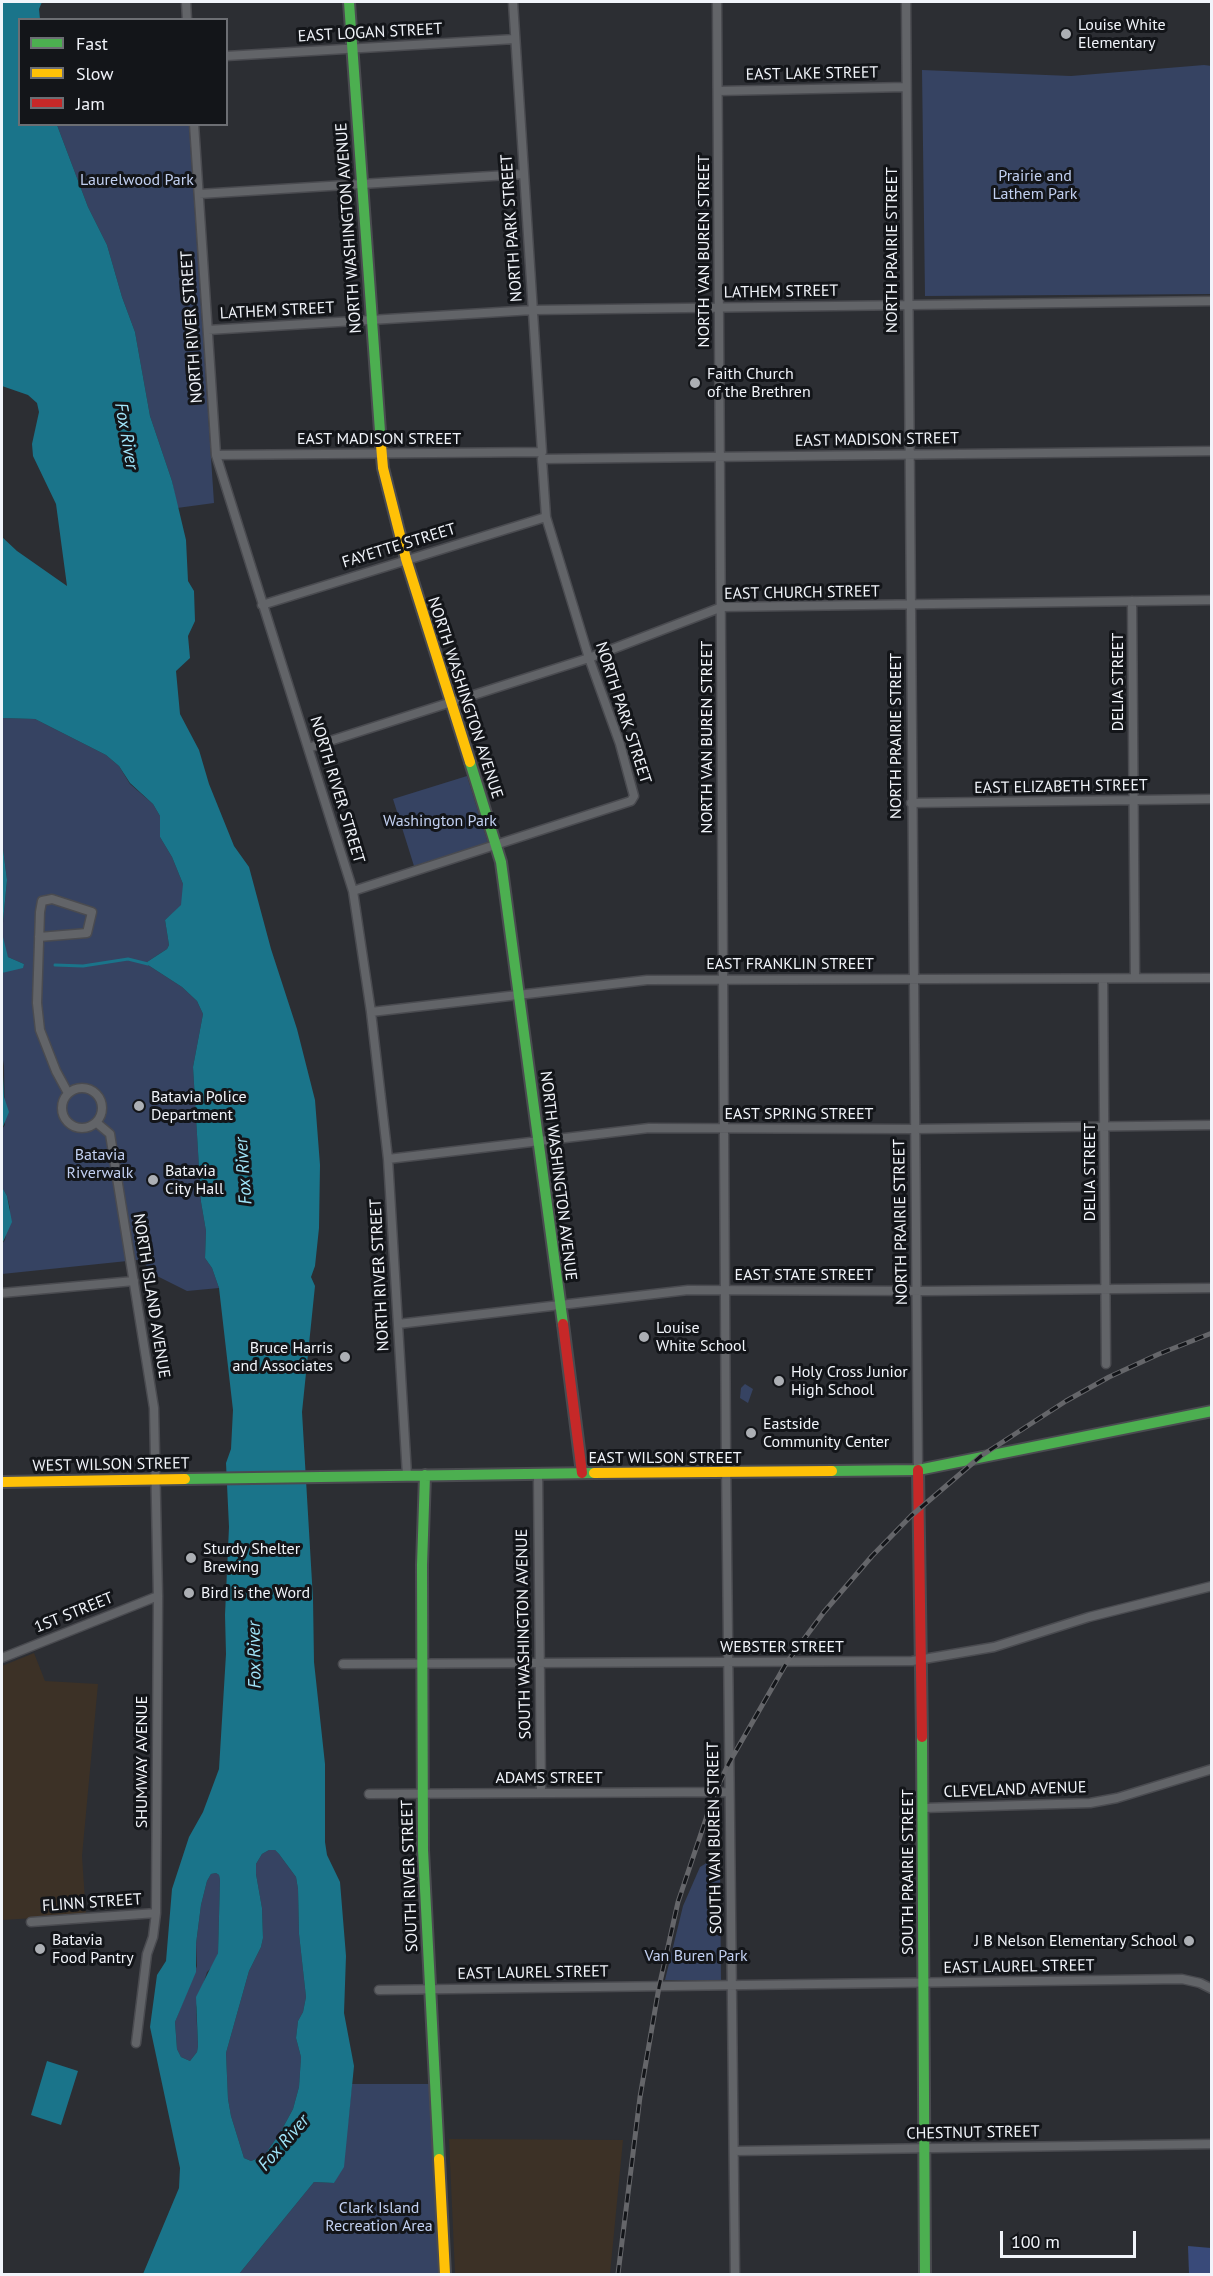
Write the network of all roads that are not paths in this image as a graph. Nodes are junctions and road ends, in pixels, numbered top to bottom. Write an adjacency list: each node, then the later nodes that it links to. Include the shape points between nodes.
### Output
1 (186, 2): 6 (street)
2 (349, 2): 8 (main road, NORTH WASHINGTON AVENUE)
3 (513, 2): 7 (street, NORTH PARK STREET)
4 (717, 2): 11 (street, NORTH VAN BUREN STREET)
5 (906, 2): 10 (street, NORTH PRAIRIE STREET)
6 (187, 18)
7 (515, 39): 8 (street, EAST LOGAN STREET); 13 (street, NORTH PARK STREET)
8 (352, 49): 9 (street, EAST LOGAN STREET); 14 (main road, NORTH WASHINGTON AVENUE)
9 (228, 56)
10 (906, 87): 11 (street, EAST LAKE STREET); 17 (street, NORTH PRAIRIE STREET)
11 (718, 91): 18 (street, NORTH VAN BUREN STREET)
12 (194, 126): 15 (street, NORTH RIVER STREET)
13 (524, 174): 14 (street); 19 (street, NORTH PARK STREET)
14 (362, 184): 15 (street); 20 (main road, NORTH WASHINGTON AVENUE)
15 (199, 194): 21 (street, NORTH RIVER STREET)
16 (1212, 301): 17 (street, LATHEM STREET)
17 (908, 304): 18 (street, LATHEM STREET); 25 (street, NORTH PRAIRIE STREET)
18 (719, 308): 19 (street, LATHEM STREET); 27 (street, NORTH VAN BUREN STREET)
19 (533, 310): 20 (street, LATHEM STREET); 26 (street, NORTH PARK STREET)
20 (371, 320): 21 (street, LATHEM STREET); 23 (main road, NORTH WASHINGTON AVENUE)
21 (208, 330): 24 (street, NORTH RIVER STREET)
22 (1212, 451): 25 (street, EAST MADISON STREET)
23 (381, 454): 24 (street, EAST MADISON STREET); 26 (street, EAST MADISON STREET); 29 (main road, NORTH WASHINGTON AVENUE)
24 (216, 455): 32 (street, NORTH RIVER STREET)
25 (909, 455): 27 (street, EAST MADISON STREET); 33 (street, NORTH PRAIRIE STREET)
26 (542, 456): 27 (street, EAST MADISON STREET); 28 (street, NORTH PARK STREET)
27 (720, 457): 34 (street, NORTH VAN BUREN STREET)
28 (546, 517): 29 (street, FAYETTE STREET); 35 (street, NORTH PARK STREET)
29 (406, 559): 32 (street, FAYETTE STREET); 36 (main road, NORTH WASHINGTON AVENUE)
30 (1212, 600): 31 (street, EAST CHURCH STREET)
31 (1132, 601): 33 (street, EAST CHURCH STREET); 39 (street, DELIA STREET)
32 (262, 605): 37 (street, NORTH RIVER STREET)
33 (911, 606): 34 (street, EAST CHURCH STREET); 40 (street, NORTH PRAIRIE STREET)
34 (722, 607): 35 (street, EAST CHURCH STREET); 47 (street, NORTH VAN BUREN STREET)
35 (589, 658): 36 (street, EAST CHURCH STREET); 41 (street, NORTH PARK STREET, via 634,796 631,801)
36 (451, 703): 37 (street, EAST CHURCH STREET); 41 (main road, NORTH WASHINGTON AVENUE)
37 (308, 748): 42 (street, NORTH RIVER STREET)
38 (1212, 799): 39 (street, EAST ELIZABETH STREET)
39 (1134, 801): 40 (street, EAST ELIZABETH STREET); 45 (street, DELIA STREET)
40 (911, 803): 44 (street, NORTH PRAIRIE STREET)
41 (497, 846): 42 (street); 49 (main road, NORTH WASHINGTON AVENUE)
42 (353, 891): 50 (street, NORTH RIVER STREET)
43 (39, 937): 43 (street, via 42,901 52,899 92,912 87,933); 51 (street, via 40,1030)
44 (913, 978): 47 (street, EAST FRANKLIN STREET); 48 (street, EAST FRANKLIN STREET); 56 (street, NORTH PRAIRIE STREET)
45 (1135, 978): 46 (street, EAST FRANKLIN STREET); 48 (street, EAST FRANKLIN STREET)
46 (1212, 978)
47 (724, 979): 49 (street, EAST FRANKLIN STREET, via 647,980); 55 (street, NORTH VAN BUREN STREET)
48 (1103, 979): 54 (street, DELIA STREET)
49 (520, 994): 50 (street, EAST FRANKLIN STREET); 57 (main road, NORTH WASHINGTON AVENUE)
50 (371, 1012): 58 (street, NORTH RIVER STREET)
51 (68, 1093): 52 (street, via 62,1109 66,1121 78,1128); 52 (street, via 79,1088 96,1093 103,1104)
52 (97, 1124): 59 (street, NORTH ISLAND AVENUE, via 110,1134)
53 (1212, 1125): 54 (street, EAST SPRING STREET)
54 (1104, 1127): 56 (street, EAST SPRING STREET); 61 (street, DELIA STREET)
55 (725, 1129): 56 (street, EAST SPRING STREET); 57 (street, EAST SPRING STREET, via 650,1128); 62 (street, NORTH VAN BUREN STREET)
56 (915, 1129): 63 (street, NORTH PRAIRIE STREET)
57 (540, 1142): 58 (street, EAST SPRING STREET); 65 (main road, NORTH WASHINGTON AVENUE)
58 (388, 1159): 66 (street, NORTH RIVER STREET)
59 (134, 1281): 64 (street); 76 (street, NORTH ISLAND AVENUE, via 154,1408)
60 (1212, 1287): 61 (street, EAST STATE STREET)
61 (1106, 1289): 63 (street, EAST STATE STREET); 67 (street, DELIA STREET)
62 (726, 1290): 63 (street, EAST STATE STREET); 65 (street, EAST STATE STREET, via 649,1293); 71 (street, NORTH VAN BUREN STREET)
63 (916, 1291): 69 (street, NORTH PRAIRIE STREET)
64 (2, 1293)
65 (559, 1304): 66 (street, EAST STATE STREET); 70 (main road, NORTH WASHINGTON AVENUE)
66 (398, 1324): 72 (street, NORTH RIVER STREET)
67 (1106, 1364)
68 (1212, 1411): 69 (main road, EAST WILSON STREET)
69 (918, 1470): 71 (main road, EAST WILSON STREET); 81 (main road, SOUTH PRAIRIE STREET)
70 (582, 1473): 71 (main road, EAST WILSON STREET); 74 (main road, EAST WILSON STREET)
71 (726, 1473): 82 (street, SOUTH VAN BUREN STREET)
72 (407, 1475): 73 (main road, EAST WILSON STREET); 75 (main road, EAST WILSON STREET)
73 (425, 1475): 74 (main road, EAST WILSON STREET); 83 (main road, SOUTH RIVER STREET)
74 (537, 1475): 84 (street, SOUTH WASHINGTON AVENUE)
75 (221, 1479): 76 (main road, WEST WILSON STREET)
76 (156, 1480): 77 (main road, WEST WILSON STREET); 79 (street, SHUMWAY AVENUE)
77 (2, 1482)
78 (1212, 1586): 81 (street, WEBSTER STREET, via 1089,1617 994,1647)
79 (158, 1596): 80 (street, 1ST STREET); 92 (street, SHUMWAY AVENUE)
80 (2, 1658)
81 (921, 1660): 82 (street, WEBSTER STREET); 91 (main road, SOUTH PRAIRIE STREET)
82 (729, 1662): 84 (street, WEBSTER STREET); 88 (street, SOUTH VAN BUREN STREET)
83 (422, 1663): 84 (street, WEBSTER STREET); 85 (street, WEBSTER STREET); 90 (main road, SOUTH RIVER STREET)
84 (539, 1663): 87 (street, SOUTH WASHINGTON AVENUE)
85 (343, 1664)
86 (1212, 1769): 91 (street, CLEVELAND AVENUE, via 1090,1803)
87 (541, 1792): 88 (street, ADAMS STREET); 90 (street, ADAMS STREET)
88 (729, 1792): 95 (street, SOUTH VAN BUREN STREET)
89 (369, 1794): 90 (street, ADAMS STREET)
90 (422, 1794): 96 (main road, SOUTH RIVER STREET)
91 (923, 1808): 94 (main road, SOUTH PRAIRIE STREET)
92 (156, 1913): 93 (street, FLINN STREET); 99 (street, SHUMWAY AVENUE)
93 (31, 1922)
94 (922, 1984): 95 (street, EAST LAUREL STREET); 97 (street, EAST LAUREL STREET, via 1186,1979); 101 (main road, SOUTH PRAIRIE STREET)
95 (731, 1986): 96 (street, EAST LAUREL STREET); 102 (street, SOUTH VAN BUREN STREET)
96 (430, 1989): 98 (street, EAST LAUREL STREET); 103 (main road, SOUTH RIVER STREET)
97 (1212, 1989)
98 (379, 1990)
99 (136, 2043)
100 (1212, 2144): 101 (street, CHESTNUT STREET)
101 (923, 2149): 102 (street, CHESTNUT STREET); 105 (main road, SOUTH PRAIRIE STREET)
102 (735, 2151): 104 (street, SOUTH VAN BUREN STREET)
103 (445, 2274)
104 (735, 2274)
105 (925, 2274)

